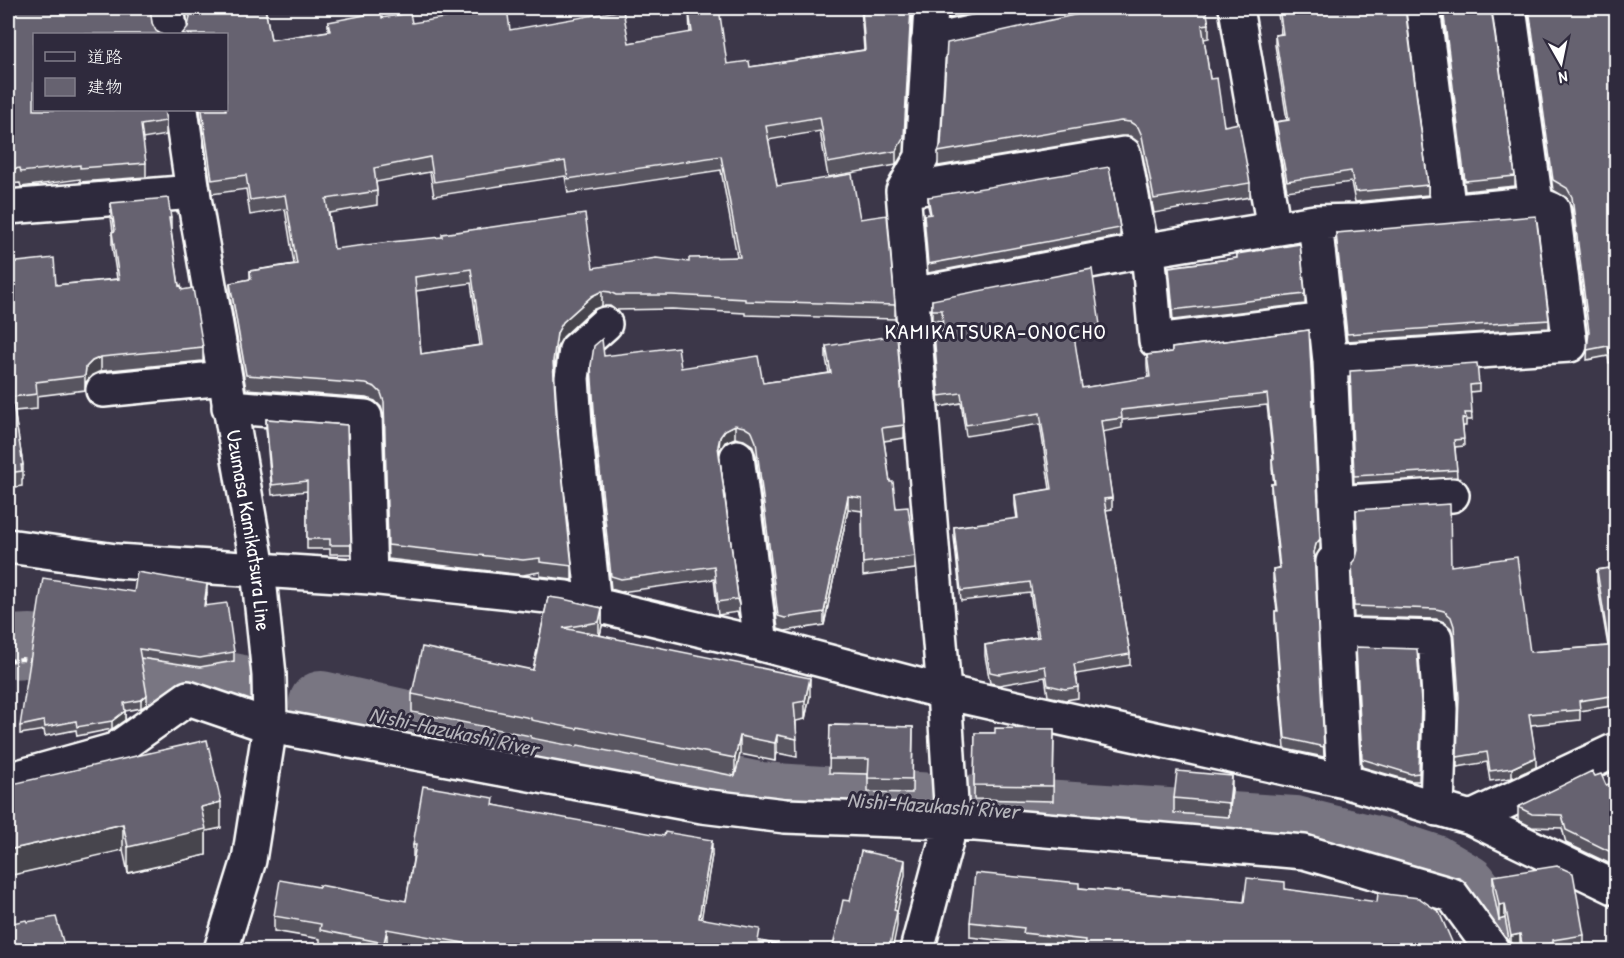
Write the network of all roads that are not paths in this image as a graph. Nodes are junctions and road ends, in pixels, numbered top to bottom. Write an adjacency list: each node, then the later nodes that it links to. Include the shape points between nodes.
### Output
1 (167, 8): 7 (street)
2 (931, 8): 8 (street)
3 (1236, 8): 16 (street)
4 (1423, 8): 14 (street)
5 (1509, 8): 12 (street)
6 (1079, 9): 8 (street)
7 (171, 33)
8 (928, 42): 10 (street, via 922,157)
9 (181, 111): 11 (street, Uzumasa Kamikatsura Line)
10 (903, 191): 17 (street, via 1124,154); 18 (street)
11 (192, 192): 13 (street); 23 (street, Uzumasa Kamikatsura Line)
12 (1536, 203): 14 (street); 21 (street, via 1553,210 1570,345)
13 (8, 207)
14 (1449, 213): 15 (street)
15 (1315, 222): 16 (street); 19 (street)
16 (1274, 229): 17 (street)
17 (1145, 250): 18 (street); 19 (street, via 1156,341)
18 (912, 295): 33 (street)
19 (1326, 320): 21 (street)
20 (605, 324): 30 (street, via 576,350 572,378)
21 (1330, 361): 26 (street)
22 (103, 390): 23 (street)
23 (227, 393): 28 (street, Uzumasa Kamikatsura Line); 29 (street, via 365,417)
24 (737, 457): 32 (street)
25 (1452, 495): 26 (street)
26 (1336, 502): 31 (street)
27 (8, 546): 28 (street, via 116,561)
28 (258, 569): 29 (street); 34 (street, Uzumasa Kamikatsura Line)
29 (370, 577): 30 (street, via 566,598)
30 (594, 605): 32 (street)
31 (1336, 635): 37 (street); 38 (street, via 1435,638 1440,709)
32 (761, 644): 33 (street)
33 (944, 692): 37 (street); 40 (street)
34 (270, 726): 36 (street, via 188,698 115,750); 40 (street, via 702,806 785,816); 42 (street, Uzumasa Kamikatsura Line, via 249,860)
35 (1617, 750): 39 (street)
36 (8, 780)
37 (1344, 781): 38 (street)
38 (1437, 809): 39 (street)
39 (1471, 818): 41 (street)
40 (952, 821): 43 (street); 44 (street, via 1304,852 1452,895)
41 (1617, 888)
42 (221, 951)
43 (917, 951)
44 (1492, 951)

